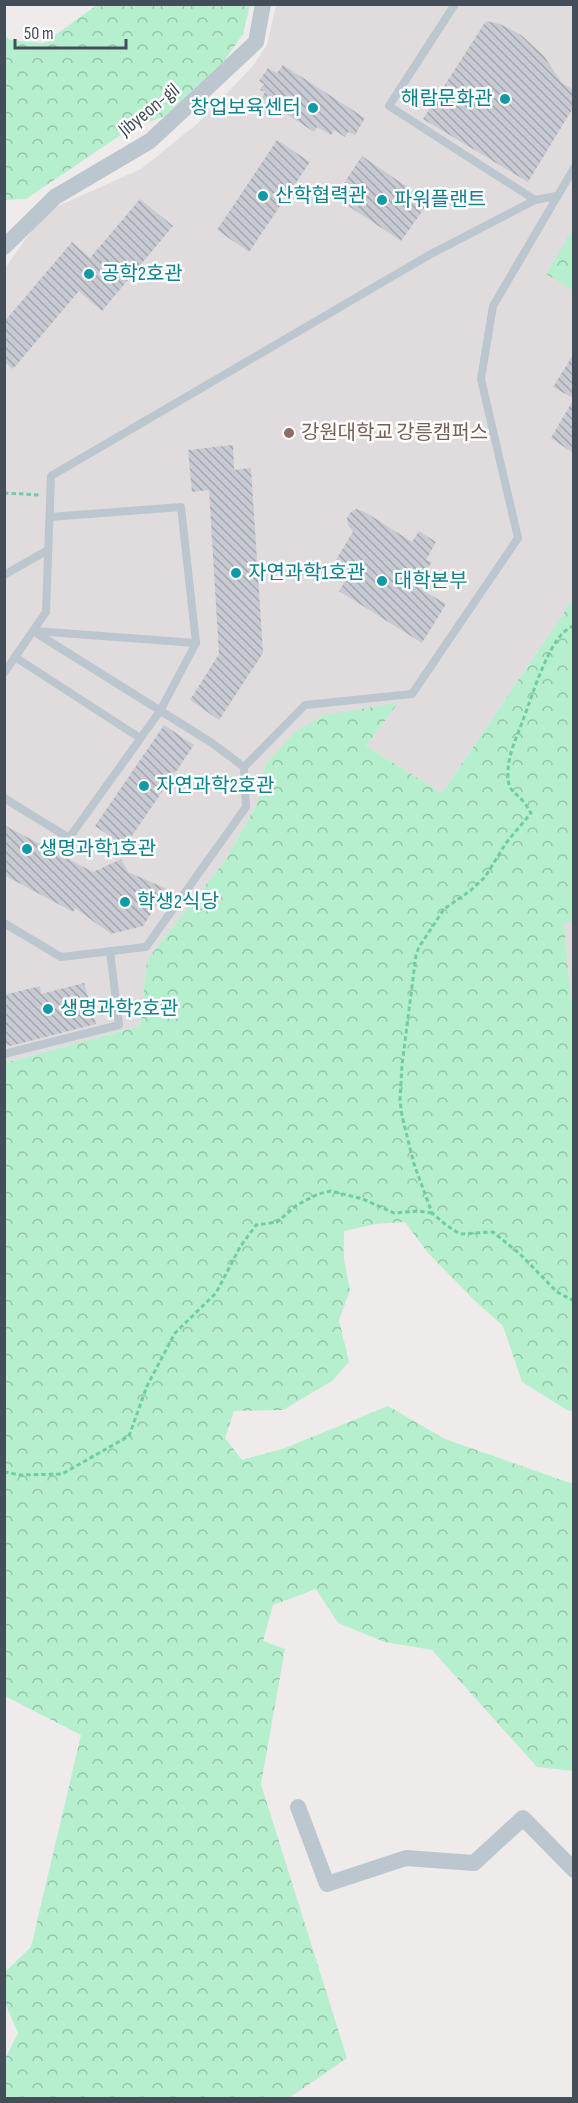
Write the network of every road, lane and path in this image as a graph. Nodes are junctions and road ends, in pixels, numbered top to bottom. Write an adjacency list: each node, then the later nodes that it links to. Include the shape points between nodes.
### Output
1 (263, 4): 7 (street, Jibyeon-gil, via 256,42 150,141 55,197)
2 (455, 4): 5 (lane, via 389,106)
3 (573, 168): 4 (lane)
4 (556, 196): 5 (lane); 21 (lane, via 493,306 481,379 518,538 412,694 305,705)
5 (535, 200): 10 (lane, via 429,255 51,476)
6 (4, 227): 7 (street)
7 (22, 230): 8 (street, Jibyeon-gil)
8 (4, 247)
9 (4, 493): 10 (path)
10 (51, 495): 11 (lane)
11 (50, 517): 12 (lane); 16 (lane, via 181,507)
12 (48, 550): 13 (lane); 15 (lane, via 46,612)
13 (4, 575)
14 (573, 626): 26 (path, via 563,631 541,670 508,767 514,795 531,813 485,877 444,909 416,955 400,1100 414,1164)
15 (33, 631): 16 (lane); 17 (lane); 19 (lane)
16 (196, 643): 19 (lane)
17 (15, 657): 18 (lane); 20 (lane)
18 (4, 673)
19 (160, 711): 20 (lane); 21 (lane)
20 (140, 738): 22 (lane, via 69,838)
21 (244, 767): 24 (lane, via 246,807 146,947)
22 (4, 798)
23 (4, 923): 24 (lane, via 61,957)
24 (110, 951): 25 (lane, via 119,1025)
25 (4, 1054)
26 (432, 1213): 27 (path, via 460,1234 493,1232 557,1292); 28 (path, via 394,1213 331,1191 297,1205 277,1222 256,1225 216,1293 175,1333 147,1386 129,1436 62,1474)
27 (573, 1301)
28 (4, 1472)
29 (298, 1808): 30 (street, via 327,1884 406,1858 474,1863 523,1818)
30 (573, 1870)

